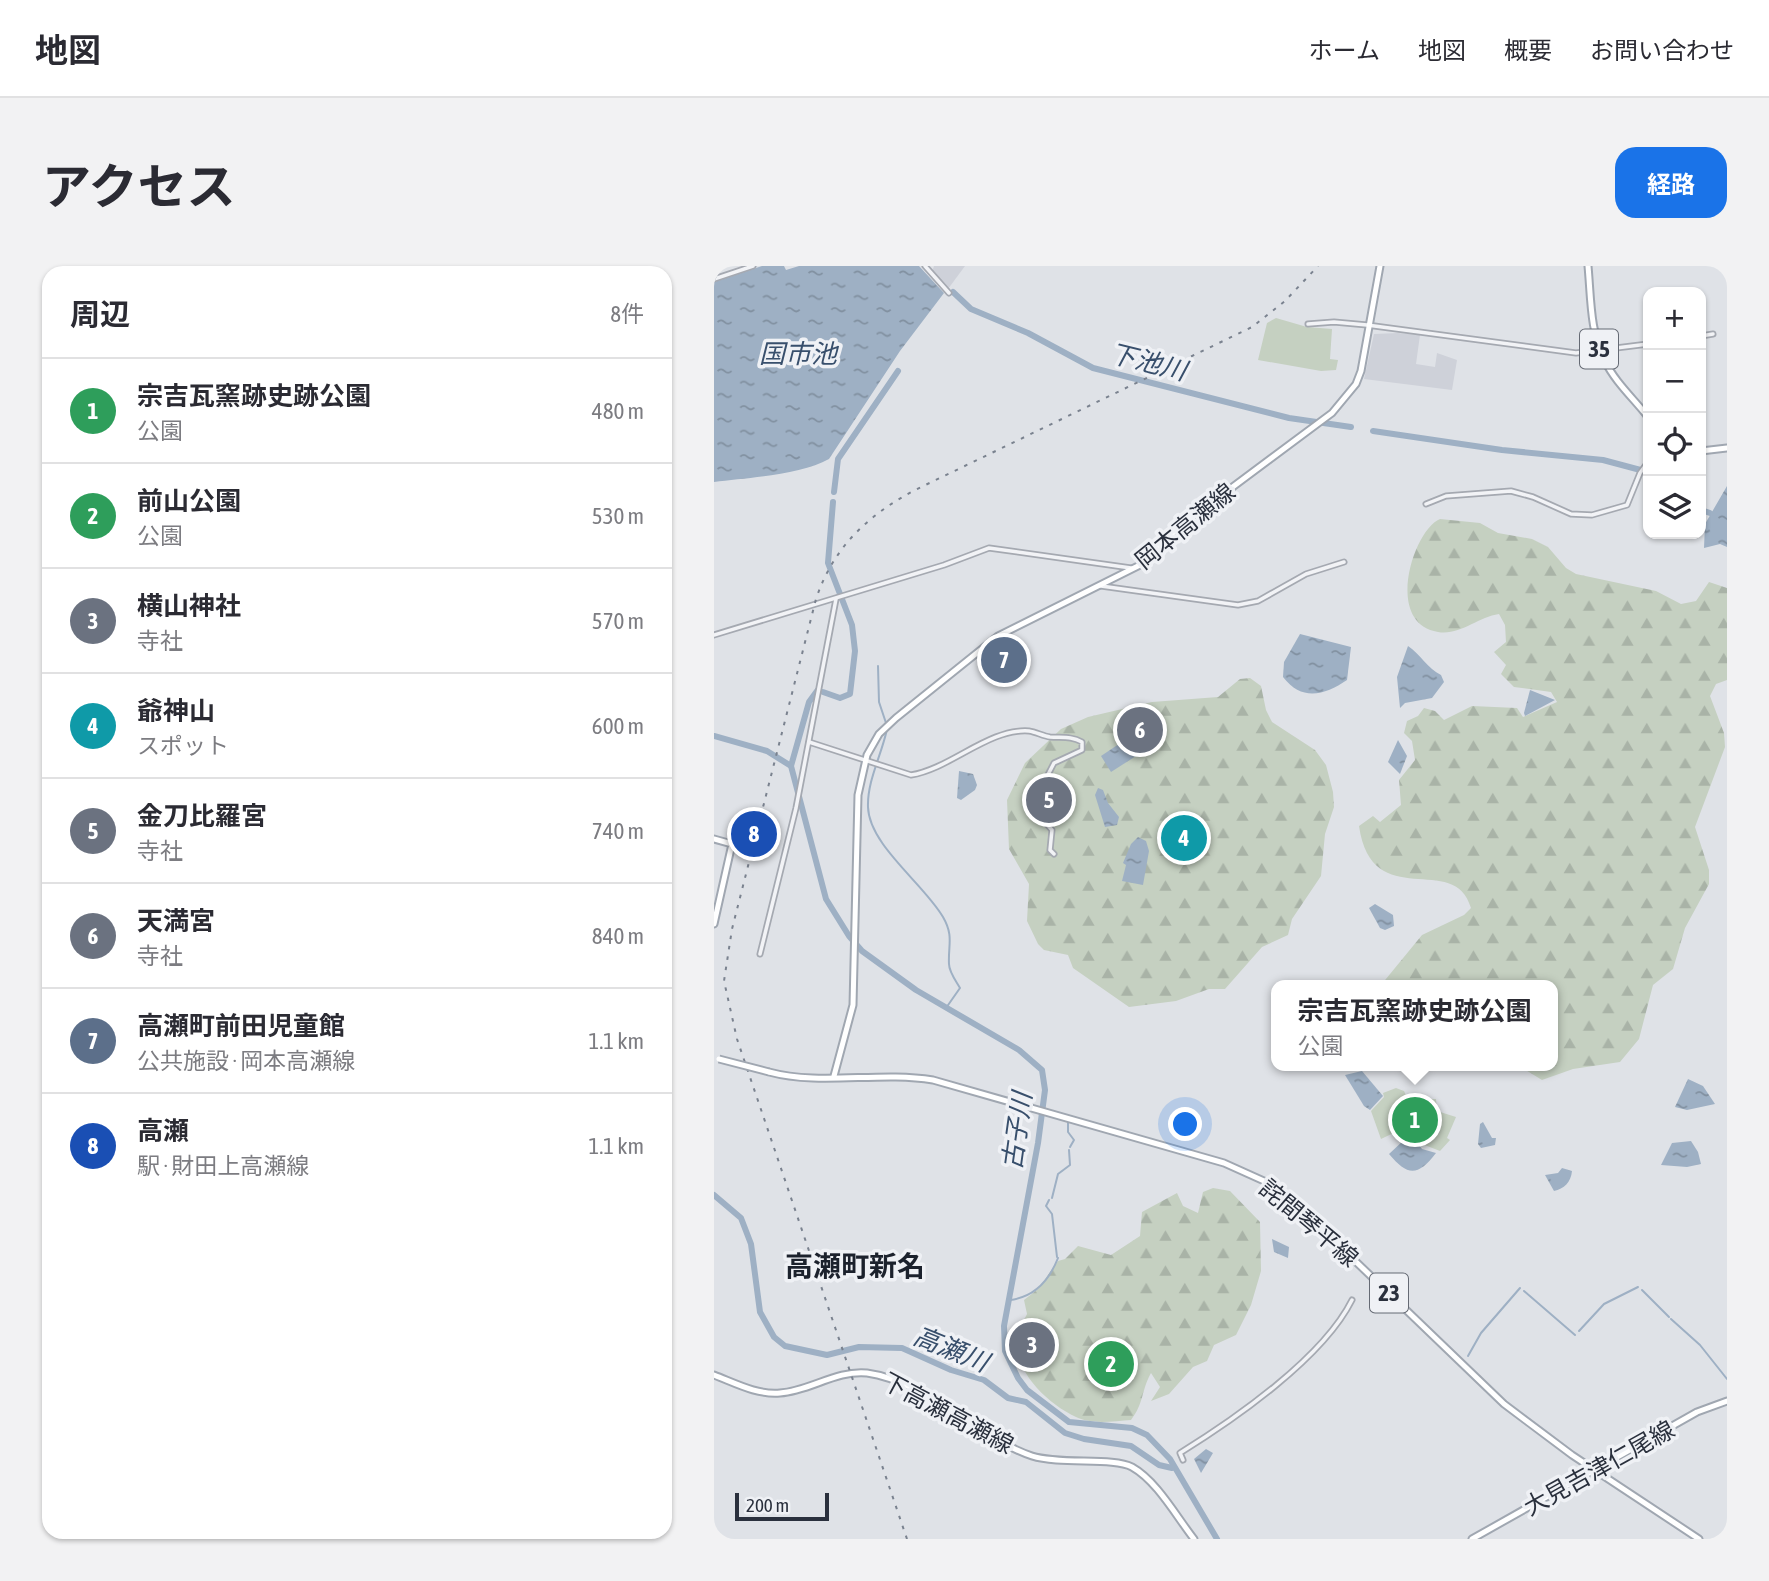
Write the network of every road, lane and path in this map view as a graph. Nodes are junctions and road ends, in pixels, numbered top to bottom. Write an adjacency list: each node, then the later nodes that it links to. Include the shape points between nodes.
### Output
1 (753, 266): 5 (street)
2 (925, 266): 6 (street)
3 (1380, 266): 8 (main road, 岡本高瀬線)
4 (1588, 266): 12 (main road, 35)
5 (714, 279)
6 (949, 293)
7 (1308, 324): 8 (street)
8 (1371, 327): 12 (street, via 1576,353); 19 (main road, 岡本高瀬線, via 1356,384 1344,401 1187,521)
9 (1713, 334): 10 (street)
10 (1706, 335)
11 (1643, 345): 12 (street)
12 (1600, 351): 13 (main road, 35)
13 (1645, 413)
14 (1727, 448): 15 (main road)
15 (1706, 450)
16 (1643, 469): 17 (street, via 1627,505 1592,515 1566,513 1511,491 1446,496)
17 (1426, 504)
18 (1344, 562): 20 (street, via 1306,574 1258,601 1238,605)
19 (1136, 569): 20 (main road, 岡本高瀬線); 21 (street, via 989,548)
20 (1101, 586): 24 (main road, 岡本高瀬線, via 998,636 888,725)
21 (836, 599): 22 (street); 23 (street)
22 (714, 635)
23 (809, 742): 24 (street); 28 (street)
24 (865, 761): 26 (street, via 901,773 927,772 983,744 1028,731 1074,738 1082,742 1082,750 1054,763 1035,800 1037,813 1052,830 1050,850); 30 (main road, 岡本高瀬線, via 858,795 853,1004)
25 (714, 839): 27 (main road, via 732,844)
26 (1054, 854)
27 (714, 923)
28 (760, 954)
29 (716, 1058): 30 (main road, 詫間琴平線 / 23, bridge, via 800,1078)
30 (834, 1076): 35 (main road, 詫間琴平線 / 23, via 912,1076 1224,1163 1264,1181 1299,1207 1504,1404)
31 (1352, 1300): 34 (street, via 1310,1355 1231,1422 1180,1453)
32 (714, 1375): 36 (main road, 下高瀬高瀬線, via 771,1393 795,1391 842,1375 883,1377 1025,1453 1049,1460 1130,1466 1150,1483)
33 (1727, 1401): 35 (main road, 大見吉津仁尾線, via 1697,1412)
34 (1183, 1460)
35 (1595, 1470): 37 (main road, 大見吉津仁尾線); 38 (main road, 詫間琴平線 / 23)
36 (1194, 1539)
37 (1472, 1539)
38 (1699, 1539)

